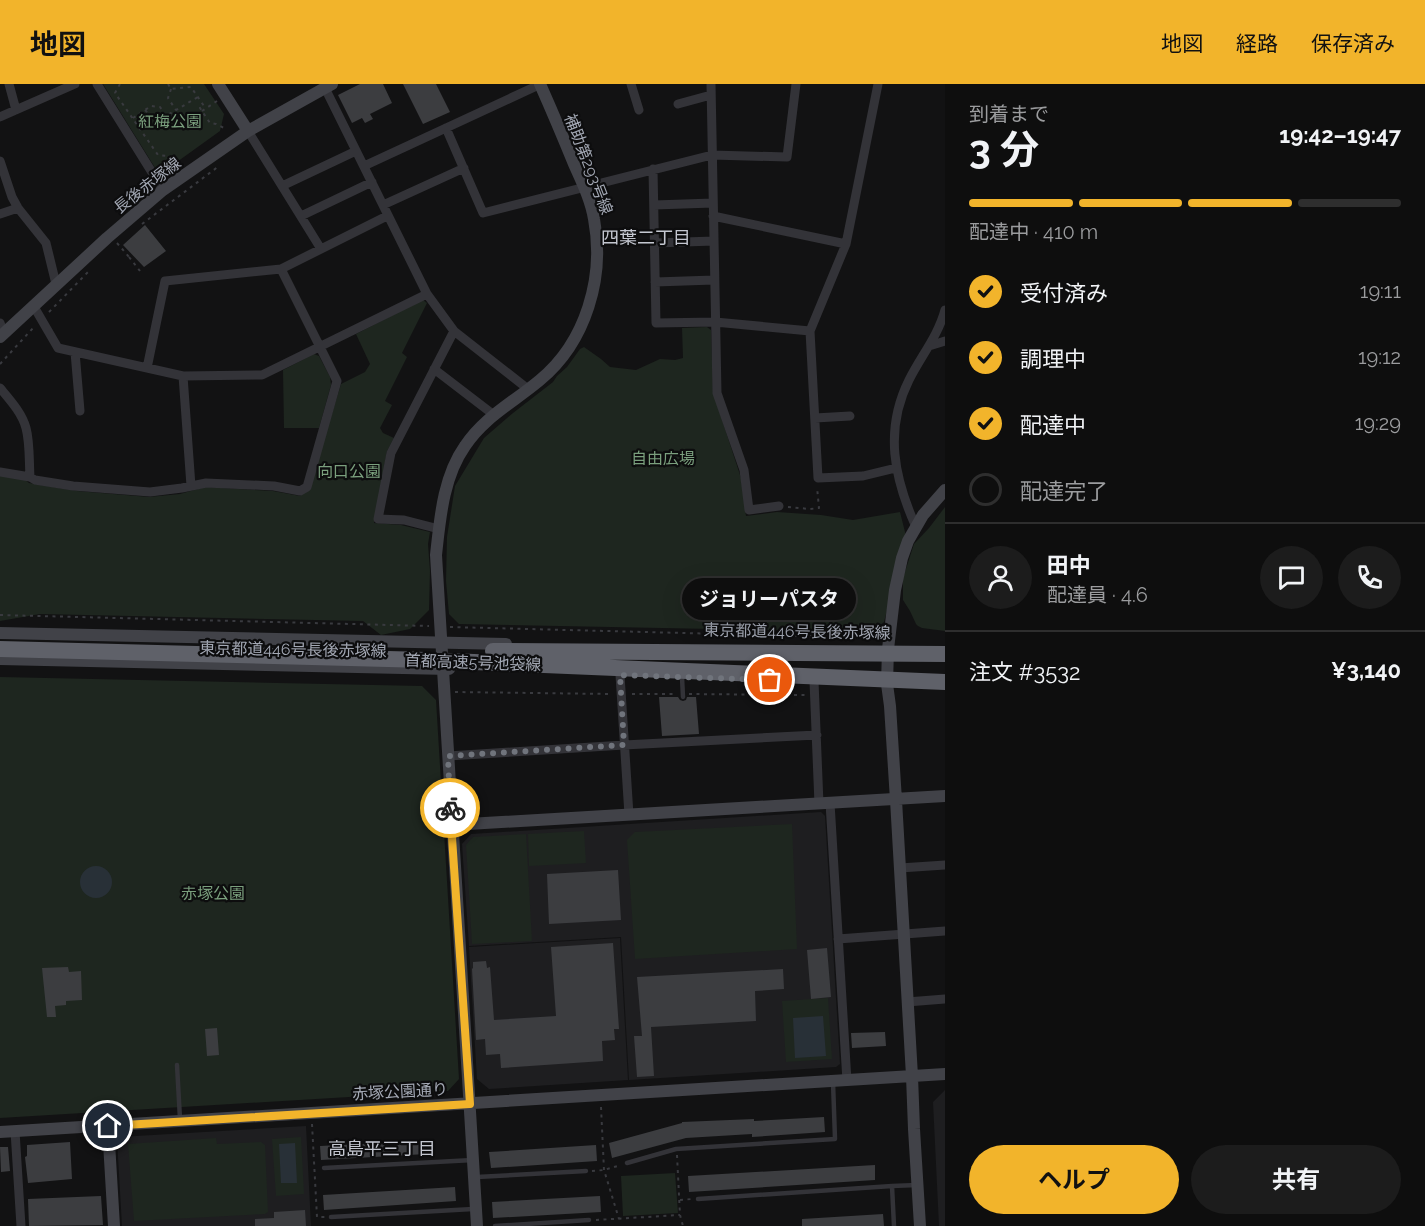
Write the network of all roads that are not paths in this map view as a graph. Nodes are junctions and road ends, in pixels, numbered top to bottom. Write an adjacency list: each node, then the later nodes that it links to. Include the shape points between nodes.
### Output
1 (9, 84): 13 (street)
2 (75, 84): 13 (street)
3 (97, 84): 27 (street)
4 (218, 84): 17 (street)
5 (540, 84): 16 (street); 26 (street, 補助第293号線)
6 (632, 84): 14 (street)
7 (711, 84): 11 (street)
8 (796, 84): 19 (street, via 787,157)
9 (878, 84): 38 (street)
10 (328, 86): 17 (street, 長後赤塚線); 18 (street)
11 (711, 95): 12 (street); 19 (street)
12 (678, 104)
13 (16, 110): 15 (street)
14 (639, 110)
15 (0, 117)
16 (446, 128): 21 (street); 22 (street)
17 (248, 130): 25 (street); 27 (street, 長後赤塚線)
18 (356, 151): 21 (street); 25 (street)
19 (712, 154): 23 (street); 28 (street)
20 (0, 161): 31 (street)
21 (364, 166): 24 (street)
22 (464, 168): 26 (street, via 483,213); 29 (street)
23 (653, 169): 26 (street); 30 (street)
24 (372, 182): 29 (street); 33 (street)
25 (282, 186): 33 (street)
26 (584, 186): 59 (street, 補助第293号線, via 596,232 597,270 592,296 567,350)
27 (163, 190): 43 (street, 長後赤塚線)
28 (713, 202): 30 (street); 35 (street)
29 (382, 205): 34 (street)
30 (654, 205): 37 (street)
31 (18, 208): 32 (street); 43 (street, via 46,243)
32 (0, 214)
33 (301, 216): 39 (street)
34 (387, 216): 39 (street); 44 (street)
35 (713, 216): 36 (street); 38 (street)
36 (714, 241): 37 (street); 41 (street)
37 (655, 243): 42 (street)
38 (846, 244): 50 (street)
39 (321, 249): 40 (street)
40 (281, 270): 52 (street); 55 (street, via 165,281)
41 (714, 280): 42 (street); 47 (street)
42 (655, 282): 47 (street, via 656,323)
43 (56, 284): 45 (street, 長後赤塚線)
44 (427, 294): 49 (street); 52 (street)
45 (33, 306): 48 (street, 長後赤塚線); 54 (street, via 58,348)
46 (945, 310): 53 (street)
47 (715, 322): 50 (street); 69 (street, via 717,393 744,470 749,510)
48 (1, 331)
49 (454, 331): 56 (street); 59 (street)
50 (810, 331): 63 (street)
51 (945, 341): 53 (street)
52 (320, 346): 57 (street, via 262,375); 67 (street, via 337,381 307,487 300,491 274,486)
53 (929, 346): 64 (street, via 909,379 898,409)
54 (75, 352): 55 (street); 60 (street)
55 (147, 368): 57 (street)
56 (434, 369): 61 (street); 71 (street, via 391,453 378,519 404,520)
57 (183, 376): 67 (street)
58 (0, 388): 66 (street, via 26,427)
59 (528, 389): 61 (street, 補助第293号線)
60 (80, 411)
61 (494, 415): 71 (street, 補助第293号線, via 471,436 457,458 448,480)
62 (850, 416): 63 (street)
63 (815, 418): 64 (street, via 818,478 863,476)
64 (896, 468): 70 (street)
65 (0, 472): 66 (street)
66 (30, 477): 67 (street, via 73,486 150,492)
67 (191, 486)
68 (945, 490): 70 (street)
69 (779, 506)
70 (915, 527): 76 (street, via 898,574)
71 (439, 529): 74 (street, 補助第293号線, via 436,570)
72 (0, 633): 74 (street, 東京都道446号長後赤塚線)
73 (0, 641): 78 (highway, 首都高速5号池袋線, bridge)
74 (440, 643): 76 (street, 東京都道446号長後赤塚線); 81 (street, 補助第293号線)
75 (0, 649): 78 (highway, 首都高速5号池袋線, bridge)
76 (888, 649): 77 (street, 東京都道446号長後赤塚線); 86 (street)
77 (945, 652): 78 (highway, 首都高速5号池袋線, bridge)
78 (512, 657): 80 (highway, bridge); 82 (highway, bridge); 87 (highway, 首都高速5号池袋線, bridge)
79 (0, 659): 81 (street, 東京都道446号長後赤塚線)
80 (945, 663)
81 (442, 669): 83 (street, 東京都道446号長後赤塚線); 91 (street, 補助第293号線)
82 (945, 672)
83 (620, 675): 84 (street, 東京都道446号長後赤塚線); 90 (street)
84 (682, 677): 85 (street, 東京都道446号長後赤塚線); 88 (lane)
85 (814, 681): 86 (street, 東京都道446号長後赤塚線); 89 (street)
86 (887, 684): 87 (street, 東京都道446号長後赤塚線); 93 (street)
87 (945, 684)
88 (683, 697)
89 (817, 735): 90 (street); 94 (street)
90 (624, 745): 91 (street); 95 (street)
91 (448, 756): 96 (street, 補助第293号線)
92 (945, 796): 93 (street)
93 (896, 800): 94 (street); 98 (street)
94 (824, 804): 95 (street); 101 (street)
95 (629, 814): 96 (street)
96 (451, 825): 109 (street, 補助第293号線)
97 (945, 865): 98 (street)
98 (900, 868): 100 (street)
99 (945, 932): 100 (street)
100 (904, 934): 101 (street); 103 (street)
101 (838, 939): 107 (street)
102 (945, 999): 103 (street)
103 (907, 1002): 106 (street)
104 (177, 1065): 110 (lane)
105 (945, 1074): 106 (street, 赤塚公園通り)
106 (912, 1076): 107 (street, 赤塚公園通り); 119 (street)
107 (847, 1081): 108 (street, 赤塚公園通り)
108 (833, 1082): 109 (street, 赤塚公園通り); 115 (lane, via 835,1139 676,1149)
109 (470, 1104): 110 (street, 赤塚公園通り); 114 (street, 補助第293号線)
110 (180, 1121): 111 (street, 赤塚公園通り)
111 (108, 1126): 112 (street, 赤塚公園通り); 126 (street)
112 (15, 1131): 113 (street, 赤塚公園通り); 125 (street)
113 (0, 1132)
114 (473, 1160): 116 (lane); 118 (street, 補助第293号線)
115 (627, 1163)
116 (324, 1168)
117 (586, 1171): 118 (lane)
118 (474, 1177): 122 (street, 補助第293号線)
119 (917, 1185): 120 (lane); 130 (street)
120 (892, 1186): 121 (lane); 129 (lane)
121 (698, 1199)
122 (476, 1209): 123 (lane); 127 (street, 補助第293号線)
123 (331, 1216)
124 (589, 1220): 128 (lane)
125 (21, 1226)
126 (114, 1226)
127 (477, 1226)
128 (495, 1226)
129 (894, 1226)
130 (920, 1226)

